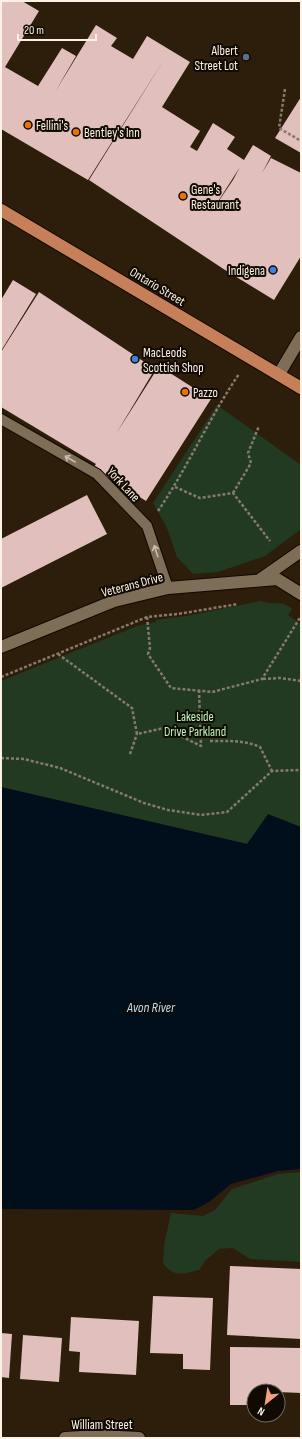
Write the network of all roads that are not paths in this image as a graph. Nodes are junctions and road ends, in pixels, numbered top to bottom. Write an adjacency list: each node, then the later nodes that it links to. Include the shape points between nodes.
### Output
1 (1, 210): 3 (main road, Ontario Street)
2 (301, 337): 3 (street)
3 (278, 374): 4 (main road, Ontario Street)
4 (301, 388)
5 (1, 419): 8 (lane, York Lane, one-way to 5, via 147,526 97,474)
6 (301, 551): 7 (street)
7 (260, 580): 8 (street, Veterans Drive); 9 (street, Veterans Drive, via 277,579)
8 (168, 588): 10 (street, Veterans Drive, via 114,601)
9 (301, 594)
10 (1, 647)
11 (65, 1438): 12 (street, William Street)
12 (139, 1438)

